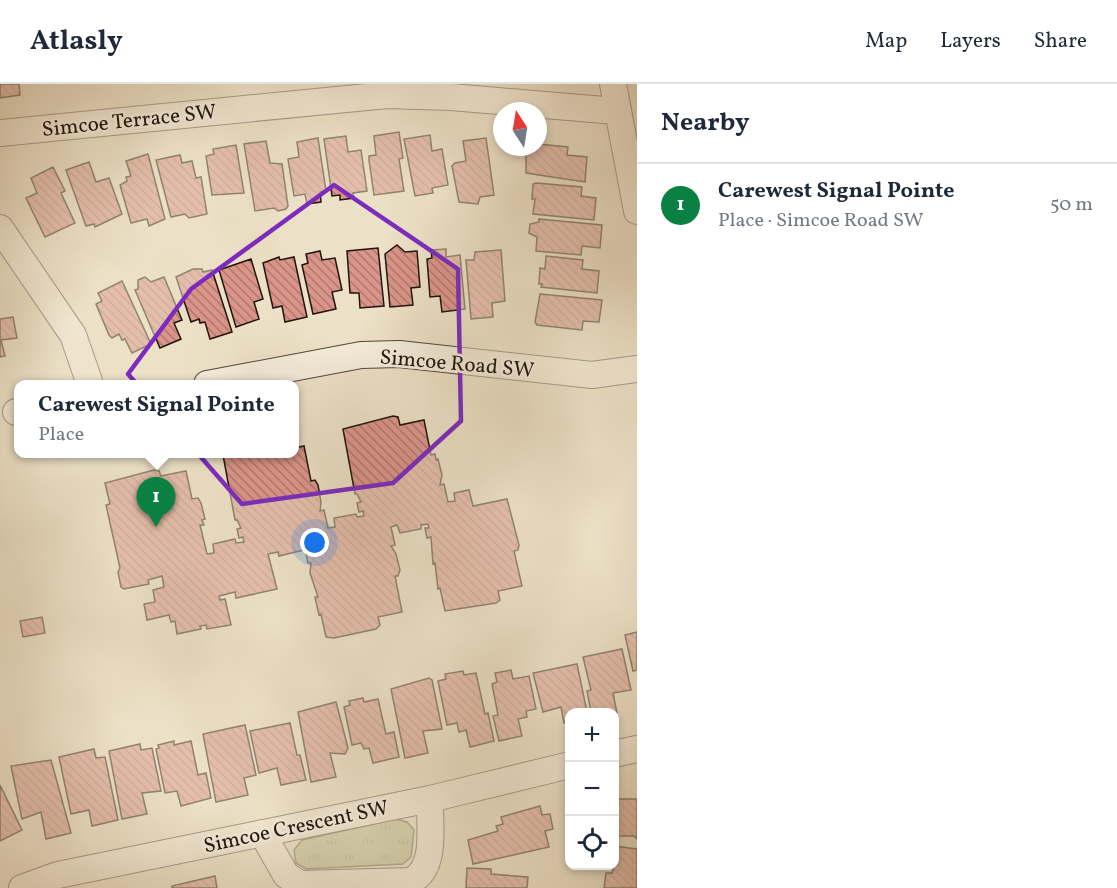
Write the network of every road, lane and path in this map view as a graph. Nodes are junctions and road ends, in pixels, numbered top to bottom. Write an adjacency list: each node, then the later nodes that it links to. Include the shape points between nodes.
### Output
1 (613, 84): 2 (street)
2 (616, 111): 3 (street, Simcoe Terrace SW, via 387,95); 4 (street)
3 (0, 133)
4 (637, 211)
5 (0, 228): 7 (street, via 73,334)
6 (637, 369): 8 (street, Simcoe Road SW, via 592,375 399,354 361,355)
7 (89, 380)
8 (228, 380)
9 (637, 749): 10 (street)
10 (619, 753)
11 (565, 766): 12 (street, Simcoe Crescent SW)
12 (430, 798): 13 (street, Simcoe Crescent SW); 13 (street, via 428,862 422,873 410,881 300,884 286,875)
13 (262, 833): 14 (street, Simcoe Crescent SW, via 58,875)
14 (22, 888)

